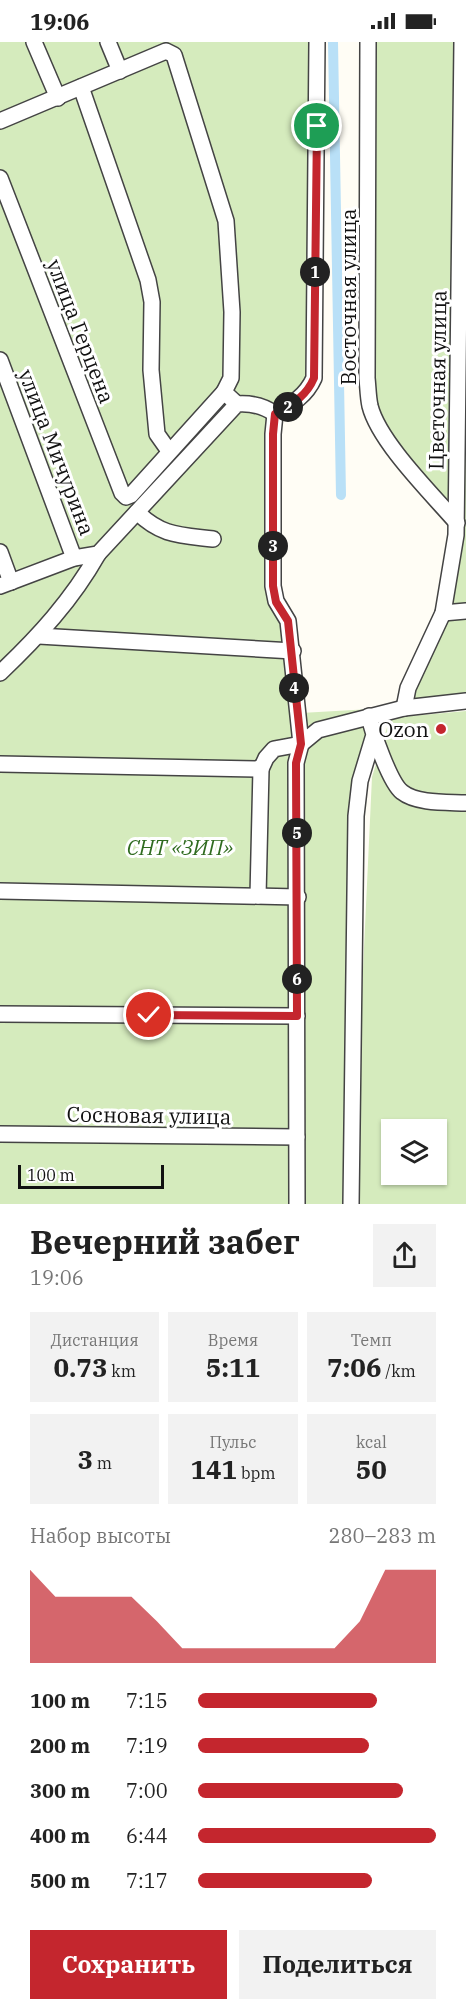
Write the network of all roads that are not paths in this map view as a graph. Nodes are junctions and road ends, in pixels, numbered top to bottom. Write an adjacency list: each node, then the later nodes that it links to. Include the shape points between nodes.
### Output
1 (34, 42): 8 (street)
2 (108, 42): 6 (street)
3 (316, 42): 14 (street, via 314,378 301,398)
4 (368, 42): 17 (street, Восточная улица, via 370,406 396,450)
5 (462, 42): 17 (street, Цветочная улица)
6 (120, 71): 7 (street); 12 (street, via 166,51 174,55 226,221 232,312 231,378)
7 (81, 87): 8 (street); 15 (street, via 148,280 157,434)
8 (58, 98): 9 (street)
9 (0, 121)
10 (0, 178): 15 (street, улица Герцена, via 122,493 126,497 131,495)
11 (0, 360): 21 (street, улица Мичурина)
12 (224, 392): 13 (street); 15 (street)
13 (237, 404): 14 (street, via 248,403); 16 (street)
14 (275, 414): 26 (street, via 273,586 276,602 288,621)
15 (169, 451)
16 (137, 512): 18 (street, via 152,527 169,534); 20 (street)
17 (457, 523): 24 (street, Цветочная улица)
18 (213, 539)
19 (0, 552): 22 (street)
20 (98, 554): 21 (street); 25 (street, via 83,580)
21 (74, 558): 22 (street)
22 (6, 584)
23 (466, 610): 24 (street)
24 (443, 613): 29 (street, Цветочная улица, via 408,688)
25 (39, 636): 26 (street); 27 (street)
26 (293, 651): 32 (street, via 294,698)
27 (0, 673)
28 (466, 701): 29 (street)
29 (404, 708): 30 (street)
30 (369, 716): 31 (street); 32 (street, via 318,730)
31 (374, 738): 35 (street, via 402,793 425,800); 44 (street, via 360,781 356,816)
32 (301, 744): 34 (street, via 274,749); 38 (street, via 296,763)
33 (0, 764): 34 (street)
34 (261, 769): 37 (street)
35 (466, 803)
36 (0, 891): 37 (street)
37 (258, 896): 38 (street)
38 (298, 897): 40 (street)
39 (0, 1014): 40 (street)
40 (297, 1016): 42 (street)
41 (0, 1134): 42 (street, Сосновая улица)
42 (297, 1137): 43 (street)
43 (297, 1204)
44 (351, 1204)

